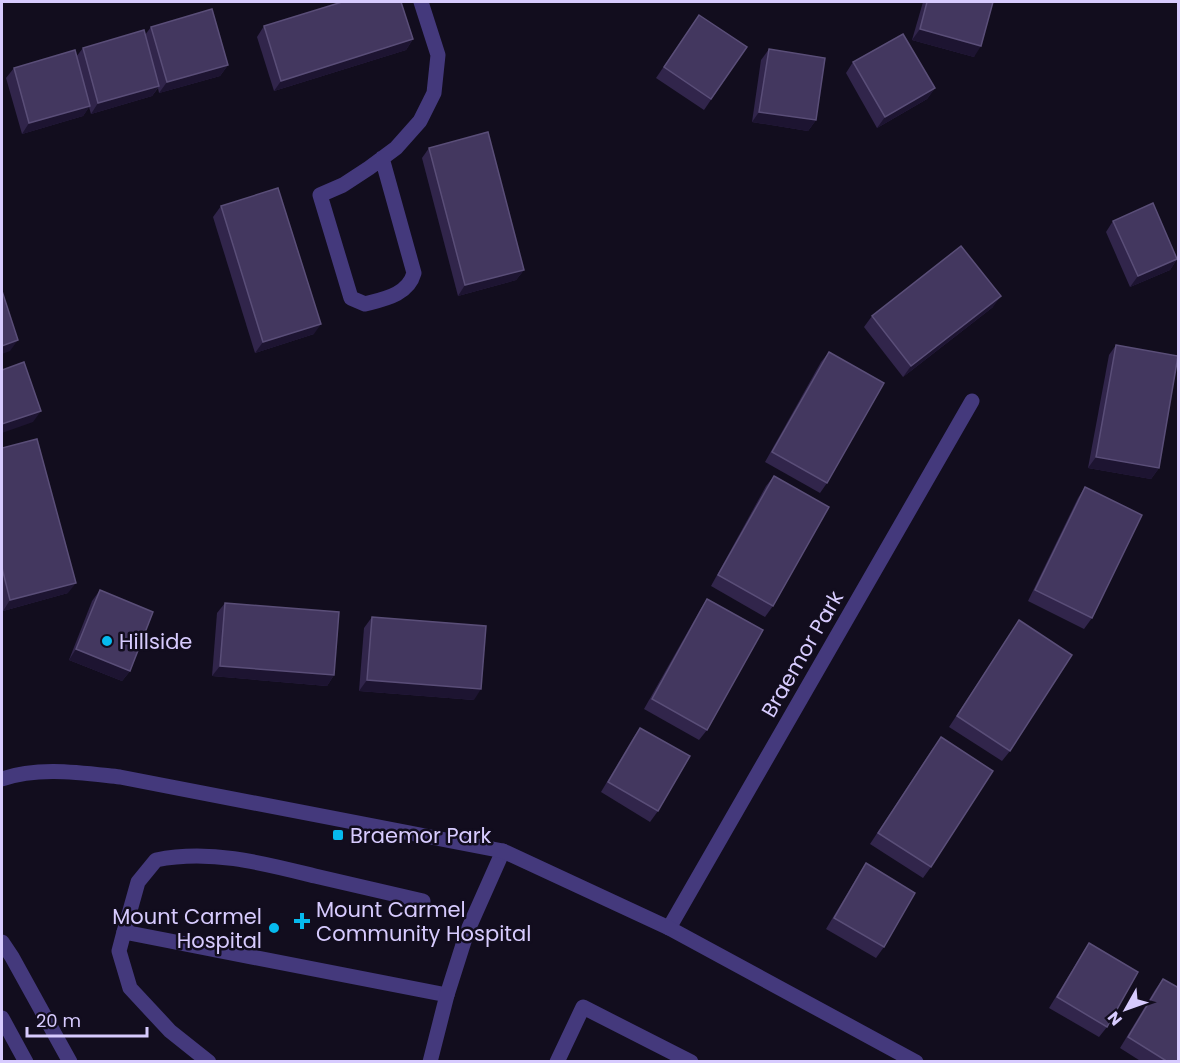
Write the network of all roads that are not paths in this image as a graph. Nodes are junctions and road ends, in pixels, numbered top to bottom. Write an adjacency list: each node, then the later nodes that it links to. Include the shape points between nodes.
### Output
1 (421, 2): 2 (street, via 438,55 434,93 420,121)
2 (382, 158): 2 (street, via 343,185 320,195 351,298 365,304 401,292 412,282 414,273)
3 (972, 401): 7 (street, Braemor Park)
4 (2, 779): 5 (street, via 63,771 120,777)
5 (503, 851): 7 (street); 10 (street, via 467,932)
6 (423, 902): 8 (street, via 261,863 179,855 156,860 138,882)
7 (669, 928): 18 (street)
8 (124, 932): 10 (street); 14 (street, via 119,951 130,988 170,1031)
9 (2, 942): 13 (street)
10 (447, 995): 15 (street)
11 (2, 1018): 12 (street)
12 (26, 1062)
13 (70, 1062)
14 (208, 1062)
15 (430, 1062)
16 (557, 1062): 17 (street, via 583,1007)
17 (691, 1062)
18 (916, 1062)

